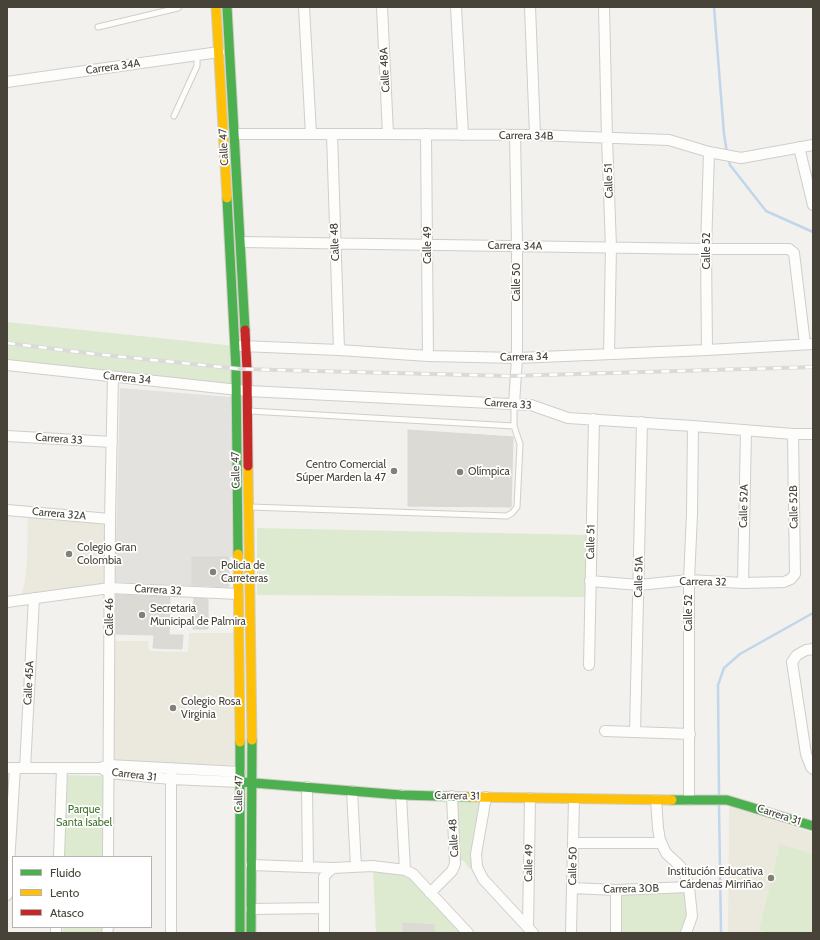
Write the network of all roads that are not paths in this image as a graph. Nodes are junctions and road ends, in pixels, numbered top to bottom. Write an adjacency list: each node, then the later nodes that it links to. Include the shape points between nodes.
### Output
1 (179, 7): 9 (lane)
2 (216, 7): 10 (main road, Calle 47)
3 (228, 7): 14 (main road, Calle 47)
4 (304, 7): 15 (street)
5 (382, 7): 17 (street, Calle 48A)
6 (456, 7): 19 (street)
7 (530, 7): 21 (street)
8 (604, 7): 22 (street, Calle 51)
9 (98, 27)
10 (219, 52): 11 (street, Carrera 34A); 34 (main road, Calle 47)
11 (197, 55): 12 (street, Carrera 34A); 13 (lane, via 197,66)
12 (7, 82)
13 (174, 116)
14 (235, 134): 15 (street, Carrera 34B); 27 (main road, Calle 47)
15 (311, 134): 16 (street, Carrera 34B)
16 (332, 134): 17 (street, Carrera 34B); 28 (street, Calle 48)
17 (388, 134): 18 (street, Carrera 34B)
18 (426, 134): 19 (street, Carrera 34B); 29 (street, Calle 49)
19 (463, 135): 20 (street, Carrera 34B)
20 (515, 135): 21 (street, Carrera 34B); 30 (street, Calle 50)
21 (534, 135): 22 (street, Carrera 34B)
22 (607, 138): 25 (street, Carrera 34B, via 669,140); 31 (street, Calle 51)
23 (813, 145): 24 (street, Carrera 34B)
24 (799, 147): 25 (street, Carrera 34B, via 741,158); 26 (street)
25 (708, 152): 32 (street, Calle 52)
26 (813, 205)
27 (241, 242): 28 (street, Carrera 34A); 35 (main road, Calle 47)
28 (335, 243): 29 (street, Carrera 34A); 36 (street, Calle 48)
29 (428, 245): 30 (street, Carrera 34A); 39 (street, Calle 49)
30 (517, 245): 31 (street, Carrera 34A); 40 (street, Calle 50)
31 (611, 247): 32 (street, Carrera 34A); 38 (street, Calle 51)
32 (706, 249): 33 (street, Carrera 34A, via 790,249 794,253); 37 (street, Calle 52)
33 (809, 344): 37 (street, Carrera 34)
34 (235, 346): 35 (street, Carrera 34); 43 (main road, Calle 47)
35 (247, 347): 36 (street, Carrera 34); 44 (main road, Calle 47)
36 (339, 350): 39 (street, Carrera 34)
37 (707, 350): 38 (street, Carrera 34)
38 (609, 354): 40 (street, Carrera 34)
39 (428, 356): 40 (street, Carrera 34)
40 (517, 358): 45 (street, Calle 50)
41 (7, 365): 42 (street, Carrera 34)
42 (113, 377): 43 (street, Carrera 34); 55 (street, Calle 46)
43 (236, 390): 44 (street, Carrera 34); 65 (main road, Calle 47)
44 (248, 392): 45 (street, Carrera 33); 46 (main road, Calle 47)
45 (514, 404): 47 (street, Carrera 33, via 531,405 568,418); 49 (lane)
46 (248, 411): 49 (lane); 56 (main road, Calle 47)
47 (594, 419): 48 (street, Carrera 33); 61 (street, Calle 51)
48 (642, 422): 50 (street, Carrera 33); 63 (street, Calle 51A)
49 (514, 426): 56 (lane, via 520,444 517,507 507,516)
50 (693, 426): 51 (street, Carrera 33); 60 (street, Calle 52)
51 (746, 430): 52 (street, Carrera 33); 62 (street, Calle 52A)
52 (793, 434): 53 (street, Carrera 33); 59 (street, Calle 52B, via 795,574)
53 (813, 434)
54 (7, 436): 55 (street, Carrera 33)
55 (112, 442): 58 (street, Calle 46)
56 (249, 507): 78 (main road, Calle 47)
57 (7, 510): 58 (street, Carrera 32A)
58 (110, 519): 64 (street, Calle 46)
59 (791, 579): 62 (street, Carrera 32, via 784,582)
60 (688, 580): 62 (street, Carrera 32); 63 (street, Carrera 32); 72 (street, Calle 52)
61 (590, 582): 63 (street, Carrera 32); 69 (street, Calle 51)
62 (742, 583)
63 (639, 585): 71 (street, Calle 51A)
64 (110, 588): 65 (street, Carrera 32); 66 (street, Carrera 32); 75 (street, Calle 46)
65 (238, 594): 79 (main road, Calle 47)
66 (34, 598): 67 (street, Carrera 32); 73 (street, Calle 45A)
67 (7, 602)
68 (813, 649): 77 (street, via 797,655 792,662 806,754)
69 (589, 665)
70 (605, 731): 71 (street)
71 (635, 732): 72 (street)
72 (690, 734): 84 (street, Calle 52)
73 (15, 768): 74 (street, Carrera 31); 107 (street, Calle 45A)
74 (62, 768): 75 (street, Carrera 31); 96 (street)
75 (106, 768): 76 (street, Carrera 31); 80 (street, Carrera 31); 97 (street, Calle 46)
76 (171, 768): 79 (street, Carrera 31); 80 (street)
77 (812, 768)
78 (256, 773): 79 (main road, Carrera 31); 81 (main road, Calle 47)
79 (240, 777): 80 (street, Carrera 31); 81 (main road, Carrera 31); 112 (main road, Calle 47)
80 (171, 779): 111 (street)
81 (251, 783): 82 (main road, Carrera 31); 98 (main road, Calle 47)
82 (307, 787): 83 (main road, Carrera 31); 99 (street)
83 (346, 787): 85 (main road, Carrera 31); 100 (street)
84 (687, 794): 87 (main road, Carrera 31); 91 (main road, Carrera 31)
85 (401, 795): 86 (main road, Carrera 31); 102 (street)
86 (452, 796): 88 (main road, Carrera 31); 106 (street, Calle 48, via 455,864 452,871)
87 (726, 796): 92 (main road, Carrera 31, via 730,792); 93 (main road, Carrera 31, via 737,802)
88 (486, 797): 89 (main road, Carrera 31); 110 (street, via 476,854 477,867 482,879)
89 (530, 798): 90 (main road, Carrera 31); 110 (street, Calle 49)
90 (574, 799): 91 (main road, Carrera 31); 95 (street, Calle 50)
91 (656, 800): 94 (street)
92 (813, 817)
93 (813, 826)
94 (661, 842): 95 (street); 103 (street, via 666,853 685,874)
95 (573, 843): 104 (street, Calle 50)
96 (59, 856)
97 (108, 856)
98 (251, 865): 99 (street); 109 (main road, Calle 47)
99 (308, 867): 101 (street)
100 (356, 867): 101 (street); 102 (street, via 372,866)
101 (331, 870): 108 (street, via 324,877)
102 (409, 872): 106 (street)
103 (689, 887): 105 (street, Carrera 30B); 118 (street, via 692,916)
104 (572, 888): 105 (street, Carrera 30B); 116 (street, Calle 50)
105 (616, 890): 117 (street)
106 (430, 893): 115 (street)
107 (7, 895)
108 (324, 908): 109 (street); 114 (street)
109 (251, 909): 113 (main road, Calle 47)
110 (530, 930)
111 (171, 933)
112 (240, 933)
113 (251, 933)
114 (324, 933)
115 (468, 933)
116 (571, 933)
117 (616, 933)
118 (686, 933)

